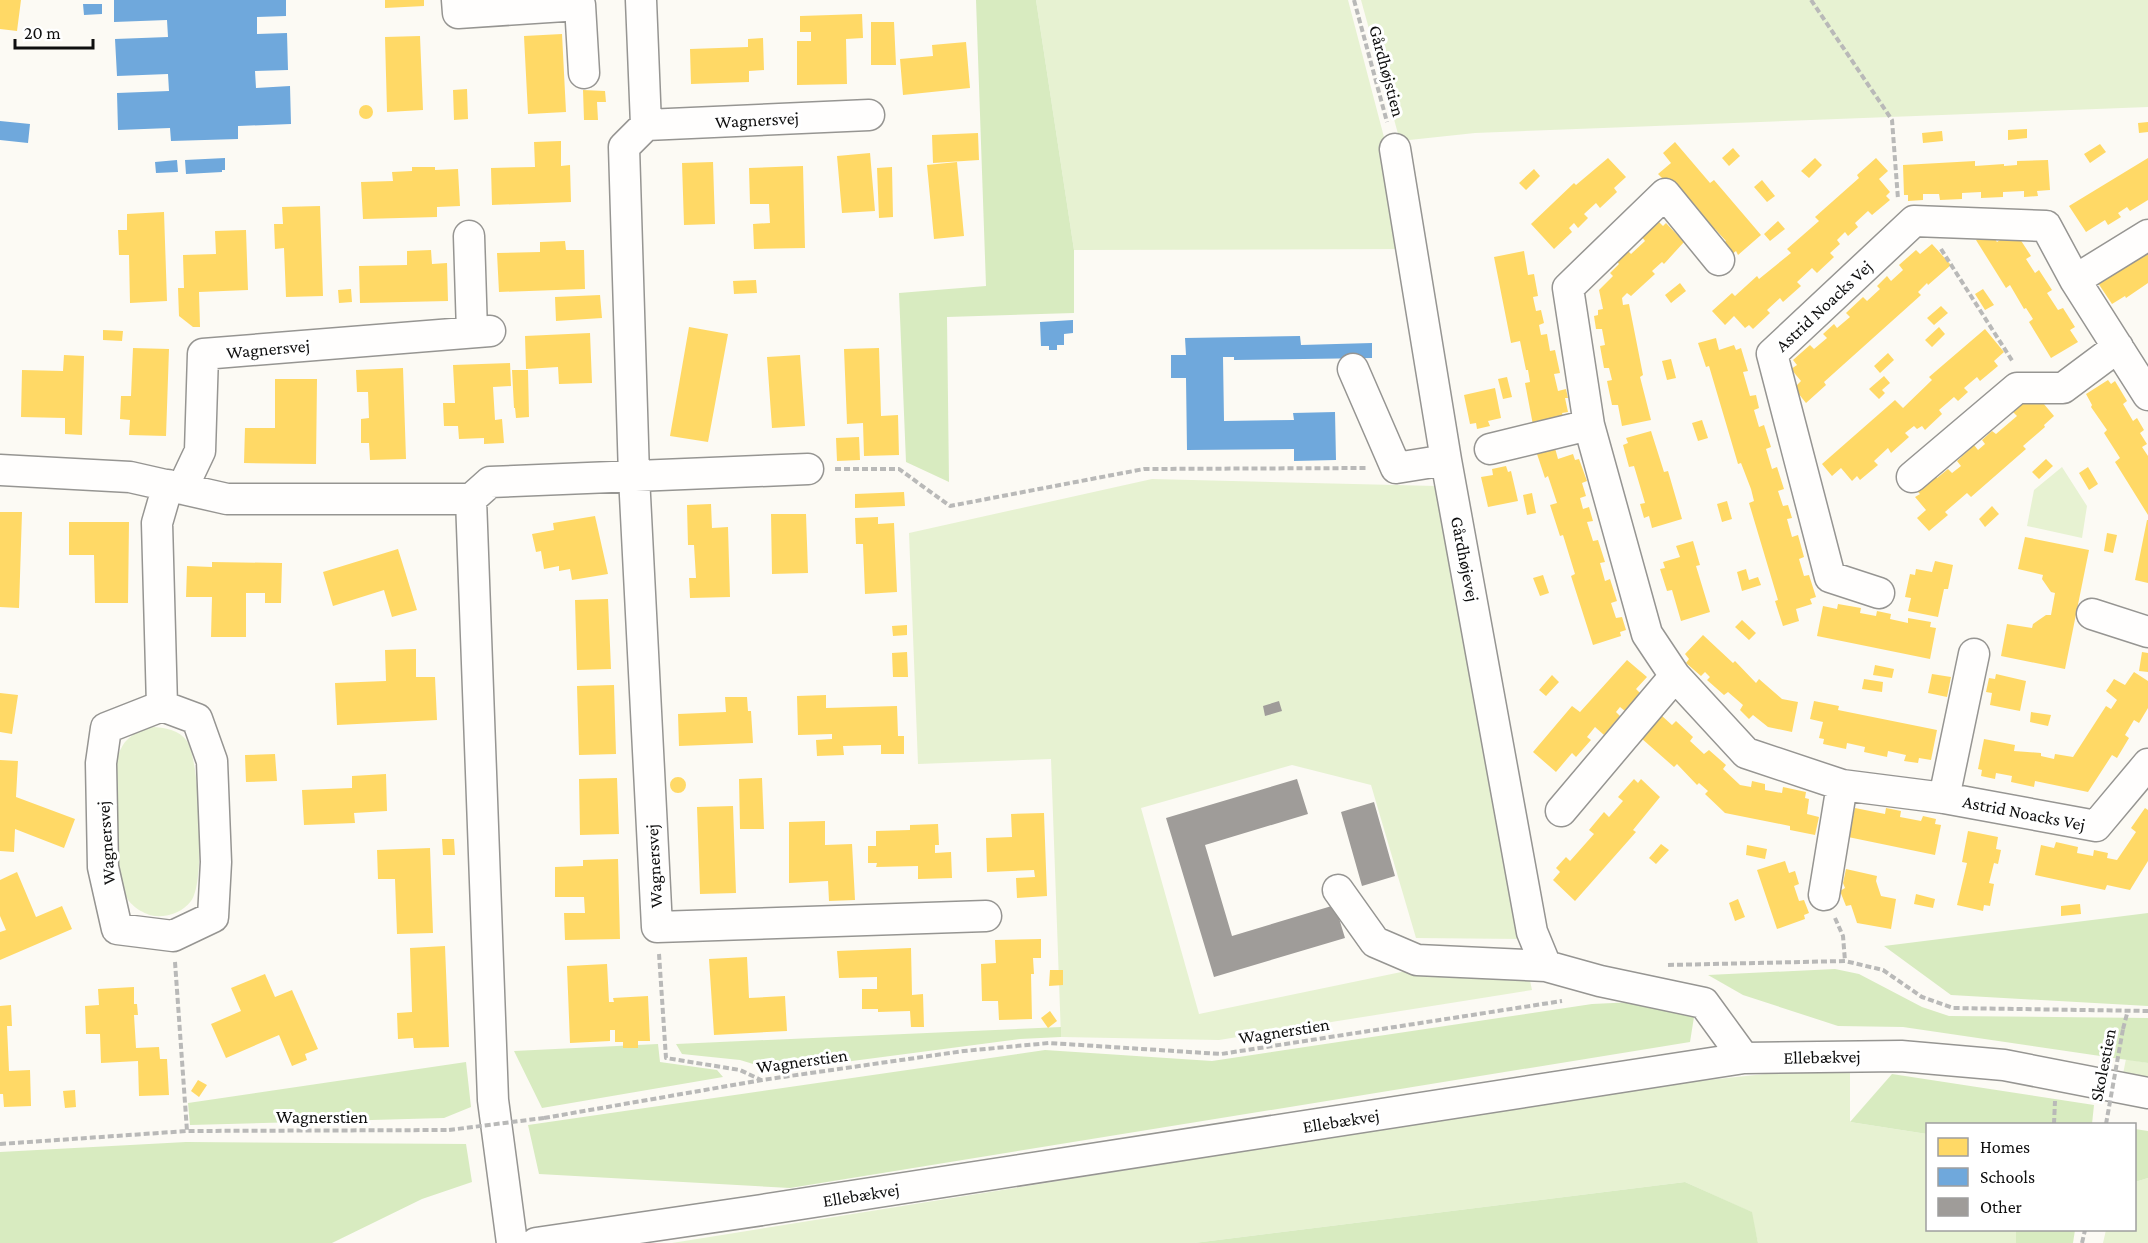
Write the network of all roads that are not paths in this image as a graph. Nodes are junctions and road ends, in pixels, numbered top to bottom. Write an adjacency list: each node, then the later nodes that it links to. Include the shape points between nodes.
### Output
1 (457, 0): 3 (street, via 458,13 580,5)
2 (641, 0): 5 (street)
3 (584, 73)
4 (869, 115): 5 (street, Wagnersvej)
5 (646, 125): 19 (street, Wagnersvej, via 624,147)
6 (1395, 149): 16 (street, Gårdhøjevej)
7 (2148, 235): 10 (street)
8 (469, 236): 21 (street, Wagnersvej, via 481,331 203,354 200,451)
9 (1719, 261): 14 (street, Astrid Noacks Vej, via 1665,194 1568,288)
10 (2075, 280): 11 (street, Astrid Noacks Vej); 23 (street, Astrid Noacks Vej, via 2046,226 1914,221 1772,354 1830,577)
11 (2118, 347): 13 (street, Astrid Noacks Vej); 20 (street, via 2063,388 2017,388)
12 (1353, 369): 16 (street, via 1396,468)
13 (2148, 395)
14 (1589, 425): 15 (street); 27 (street, Astrid Noacks Vej, via 1647,634)
15 (1490, 449)
16 (1446, 460): 36 (street, Gårdhøjevej, via 1532,932)
17 (807, 469): 19 (street)
18 (0, 471): 21 (street, via 129,477)
19 (634, 476): 22 (street, via 490,482); 35 (street, Wagnersvej, via 657,927)
20 (1912, 477)
21 (175, 487): 22 (street, via 228,499); 28 (street, Wagnersvej, via 157,523)
22 (471, 499): 39 (street, via 493,1100)
23 (1879, 593)
24 (2092, 614): 25 (street)
25 (2148, 632)
26 (1974, 654): 31 (street, Astrid Noacks Vej)
27 (1675, 676): 30 (street, Astrid Noacks Vej, via 1746,753); 32 (street)
28 (162, 705): 28 (street, Wagnersvej, via 106,728 101,763 103,867 117,929 173,936 213,917 216,862 212,761 197,719)
29 (2148, 764): 31 (street, Astrid Noacks Vej, via 2096,826)
30 (1842, 785): 31 (street, Astrid Noacks Vej); 34 (street)
31 (1944, 798)
32 (1561, 811)
33 (1338, 890): 36 (street, via 1375,942 1417,960)
34 (1824, 895)
35 (986, 916)
36 (1545, 966): 37 (street, via 1704,1003)
37 (1744, 1059): 38 (street, Ellebækvej, via 1901,1056 2004,1065); 40 (street, Ellebækvej)
38 (2148, 1093)
39 (512, 1243)
40 (536, 1243)

